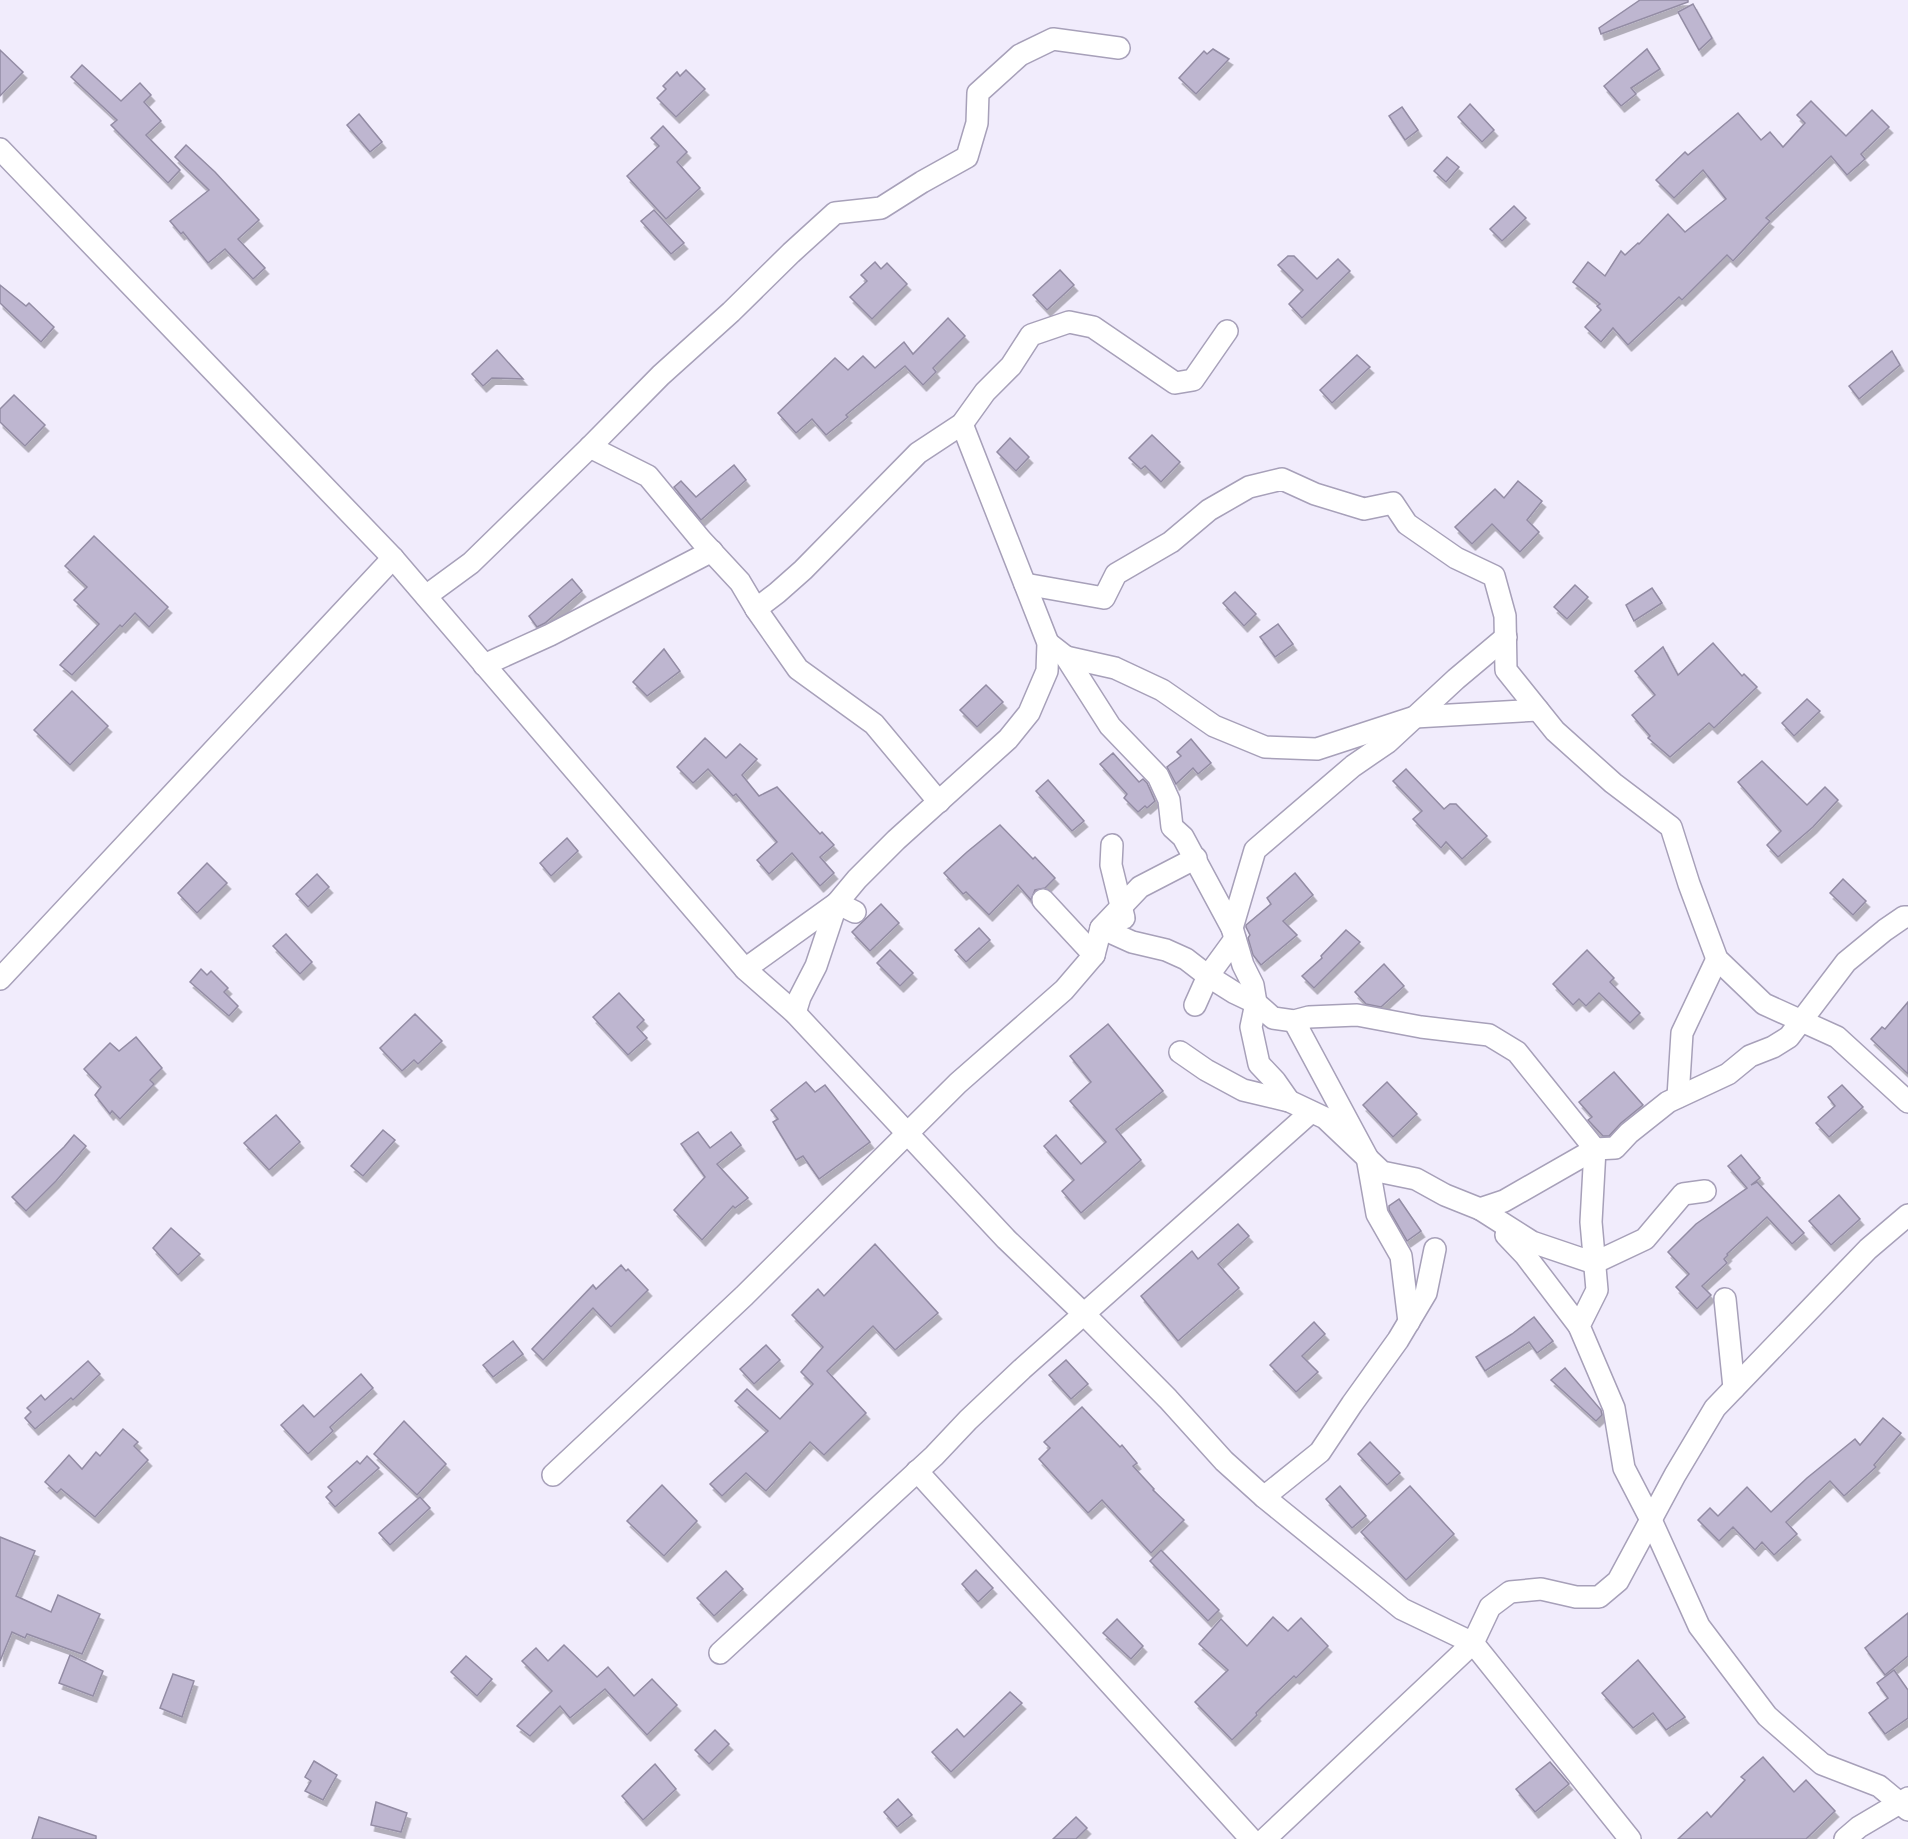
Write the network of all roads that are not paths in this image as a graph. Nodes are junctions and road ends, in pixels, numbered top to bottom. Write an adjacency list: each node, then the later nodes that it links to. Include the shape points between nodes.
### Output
1 (1119, 48): 5 (street, via 1053,39 1020,55 978,93 976,123 967,157 881,207 835,213 661,375)
2 (0, 149): 7 (street)
3 (1227, 331): 4 (street, via 1193,380 1175,383 1093,327 1069,322 1031,335 1011,366 985,392)
4 (962, 424): 8 (street); 10 (street, via 918,453 803,570)
5 (591, 447): 6 (street, via 648,476); 9 (street, via 471,563)
6 (712, 551): 10 (street, via 740,582); 14 (street, via 550,636)
7 (393, 558): 9 (street); 31 (street)
8 (1025, 584): 11 (street, via 1104,598 1116,574 1171,542 1209,510 1249,487 1282,479 1364,509 1393,503 1407,524 1456,558 1494,576 1505,616); 12 (street)
9 (426, 596): 14 (street)
10 (756, 609): 17 (street, via 798,669 874,724)
11 (1506, 637): 15 (street, via 1506,670); 16 (street)
12 (1048, 644): 13 (street); 17 (street, via 1047,671 1029,713 1008,739)
13 (1066, 657): 16 (street, via 1115,668 1162,690 1214,726 1265,747 1317,749); 19 (street, via 1110,726 1158,776 1169,800 1172,827)
14 (484, 665): 29 (street)
15 (1538, 710): 16 (street); 28 (street, via 1555,731 1612,783 1671,826)
16 (1415, 717): 25 (street, via 1255,850)
17 (939, 802): 21 (street, via 865,871)
18 (1112, 845): 22 (street, via 1111,865)
19 (1196, 858): 22 (street, via 1140,887); 25 (street)
20 (1043, 900): 27 (street)
21 (846, 907): 29 (street); 34 (street)
22 (1121, 907): 24 (street); 26 (street)
23 (1908, 916): 35 (street, via 1846,962)
24 (1101, 928): 26 (street); 27 (street)
25 (1233, 933): 30 (street); 32 (street)
26 (1132, 942): 30 (street, via 1167,950)
27 (1094, 956): 44 (street, via 1064,990 958,1083)
28 (1717, 959): 35 (street, via 1764,1004); 40 (street, via 1682,1033)
29 (745, 969): 34 (street)
30 (1208, 976): 32 (street); 33 (street)
31 (0, 979)
32 (1256, 1003): 36 (street, via 1273,1018); 38 (street, via 1251,1027)
33 (1195, 1005)
34 (795, 1012): 44 (street)
35 (1801, 1020): 40 (street, via 1789,1036 1773,1047); 42 (street, via 1837,1037)
36 (1294, 1021): 45 (street, via 1357,1015 1489,1035 1517,1052); 46 (street)
37 (1180, 1052): 39 (street)
38 (1259, 1064): 39 (street); 41 (street)
39 (1241, 1089): 41 (street)
40 (1678, 1097): 45 (street, via 1614,1148)
41 (1289, 1101): 43 (street)
42 (1908, 1102)
43 (1311, 1112): 46 (street, via 1325,1118); 53 (street)
44 (907, 1134): 53 (street, via 1006,1239); 58 (street, via 744,1296)
45 (1595, 1149): 48 (street, via 1504,1201); 51 (street, via 1591,1222)
46 (1367, 1157): 48 (street, via 1382,1172 1416,1179); 54 (street, via 1377,1214 1401,1256)
47 (1706, 1191): 51 (street, via 1683,1194 1645,1239)
48 (1480, 1209): 51 (street, via 1532,1242); 55 (street, via 1525,1255)
49 (1908, 1215): 56 (street, via 1868,1249)
50 (1435, 1249): 54 (street, via 1426,1293)
51 (1594, 1263): 55 (street, via 1597,1290)
52 (1725, 1299): 56 (street)
53 (1084, 1314): 57 (street); 59 (street, via 1224,1461)
54 (1408, 1322): 59 (street, via 1320,1452)
55 (1580, 1326): 60 (street, via 1614,1408 1624,1468)
56 (1734, 1388): 60 (street, via 1715,1408)
57 (917, 1471): 62 (street); 64 (street)
58 (553, 1475)
59 (1264, 1497): 61 (street, via 1402,1609)
60 (1651, 1520): 61 (street, via 1618,1581 1599,1597 1576,1598 1541,1589 1510,1592 1490,1607); 63 (street, via 1699,1626 1767,1716 1822,1764 1879,1786)
61 (1473, 1643): 65 (street); 66 (street)
62 (720, 1653)
63 (1905, 1804): 67 (street, via 1859,1827)
64 (1251, 1839)
65 (1265, 1839)
66 (1630, 1839)
67 (1845, 1839)

